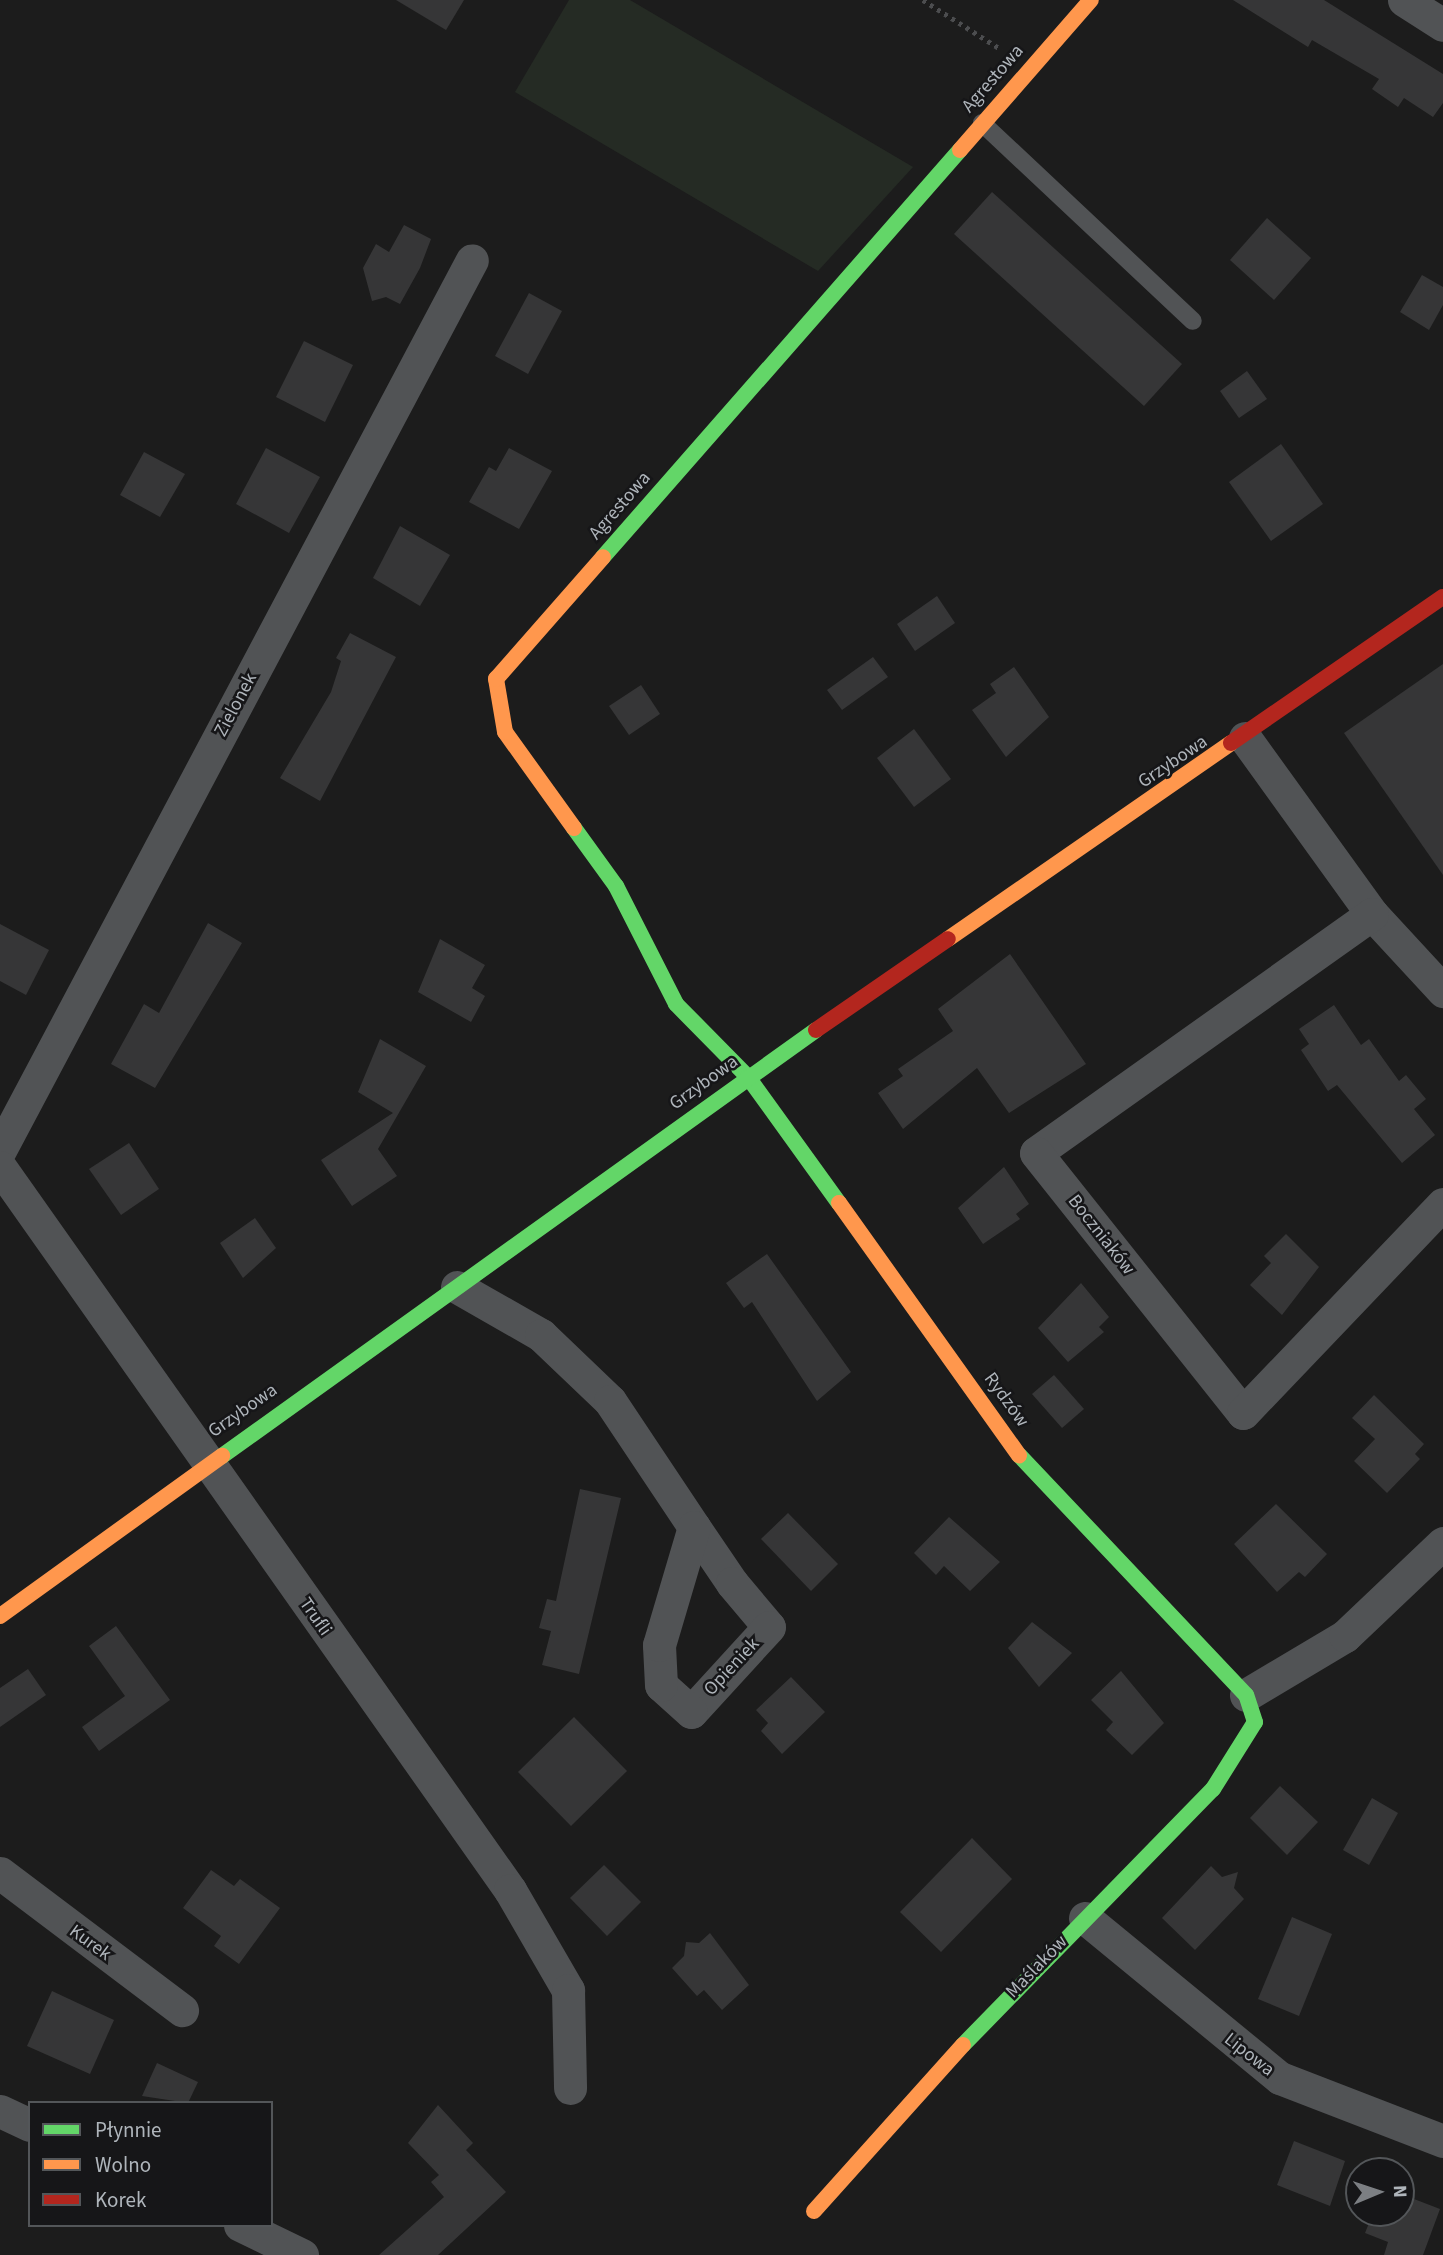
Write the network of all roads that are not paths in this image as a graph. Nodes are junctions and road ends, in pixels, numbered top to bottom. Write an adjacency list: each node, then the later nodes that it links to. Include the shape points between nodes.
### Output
1 (1091, 0): 4 (street, Agrestowa)
2 (1404, 0): 3 (street)
3 (1443, 25)
4 (982, 123): 6 (lane); 11 (street, Agrestowa, via 496,679 505,732 616,886 677,1004)
5 (472, 260): 12 (street, Zielonek)
6 (1193, 321)
7 (1443, 597): 8 (street, Grzybowa)
8 (1245, 738): 9 (street); 11 (street, Grzybowa)
9 (1372, 914): 10 (street); 14 (street, Boczniaków, via 1036,1153 1243,1413)
10 (1443, 991)
11 (748, 1077): 15 (street, Grzybowa); 20 (street, Rydzów, via 1026,1463)
12 (0, 1150)
13 (0, 1167): 16 (street, Trufli)
14 (1443, 1204)
15 (457, 1287): 16 (street, Grzybowa); 17 (street, Opieniek, via 541,1335 610,1401)
16 (205, 1463): 19 (street, Grzybowa); 24 (street, Trufli, via 516,1901 568,1990)
17 (694, 1527): 17 (street, Opieniek, via 769,1628 691,1712 661,1685 659,1645)
18 (1443, 1543): 20 (street, Maślaków, via 1345,1636)
19 (0, 1616)
20 (1251, 1709): 22 (street, Maślaków, via 1213,1789)
21 (0, 1873): 23 (street, Kurek)
22 (1085, 1918): 27 (street, Lipowa, via 1280,2078); 28 (street, Maślaków)
23 (182, 2010)
24 (570, 2088)
25 (0, 2111): 26 (street)
26 (28, 2124)
27 (1443, 2141)
28 (814, 2210)
29 (244, 2227): 30 (street)
30 (302, 2255)

